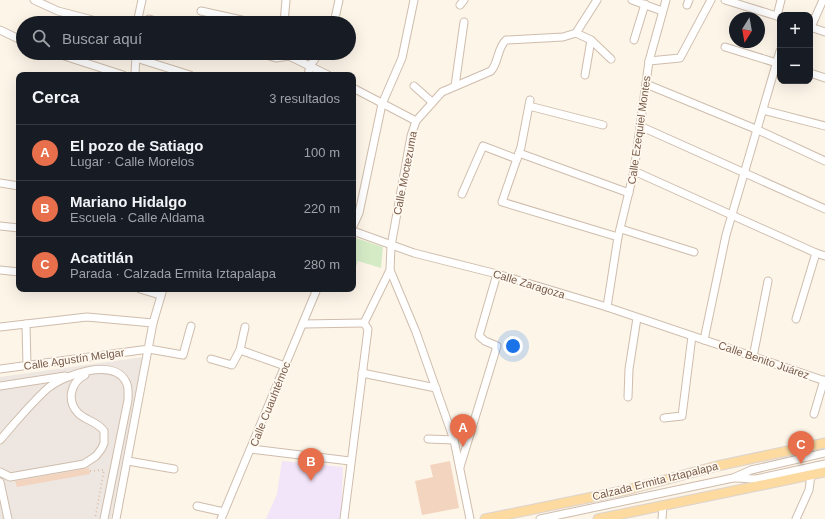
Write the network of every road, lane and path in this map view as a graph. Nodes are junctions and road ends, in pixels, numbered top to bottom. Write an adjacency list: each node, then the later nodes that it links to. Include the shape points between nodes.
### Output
1 (34, 0): 18 (street)
2 (142, 0): 19 (street)
3 (286, 0): 21 (street)
4 (339, 0): 22 (street)
5 (414, 0): 57 (street, via 402,58)
6 (597, 0): 29 (street)
7 (632, 0): 13 (street)
8 (666, 0): 15 (street, Calle Ezequiel Montes)
9 (711, 0): 40 (street, via 680,58)
10 (725, 0): 23 (street)
11 (781, 0): 16 (street)
12 (823, 0): 24 (street)
13 (645, 4): 15 (street); 32 (street)
14 (201, 11): 17 (street)
15 (662, 11): 40 (street, Calle Ezequiel Montes)
16 (779, 12)
17 (211, 14): 20 (street)
18 (77, 16)
19 (139, 16)
20 (221, 16)
21 (285, 16)
22 (336, 16)
23 (777, 17)
24 (813, 21)
25 (464, 22): 54 (street)
26 (813, 28): 28 (street)
27 (0, 30): 30 (street)
28 (825, 32)
29 (576, 33): 31 (street); 54 (street, Calle Moctezuma, via 563,37 506,40 501,44 496,66 491,72)
30 (16, 38)
31 (591, 40): 34 (street); 50 (street)
32 (634, 40)
33 (725, 47): 41 (street)
34 (611, 59)
35 (77, 60): 44 (street)
36 (136, 60): 45 (street)
37 (147, 60): 46 (street)
38 (298, 60): 42 (street)
39 (314, 60): 42 (street)
40 (649, 61): 52 (street, Calle Ezequiel Montes)
41 (777, 63)
42 (310, 66): 47 (street); 48 (street)
43 (777, 66): 58 (street)
44 (114, 72)
45 (135, 72)
46 (181, 72)
47 (309, 72)
48 (322, 72)
49 (813, 74): 51 (street)
50 (585, 75)
51 (825, 78)
52 (646, 84): 62 (street, Calle Ezequiel Montes); 63 (street)
53 (414, 86): 56 (street)
54 (454, 86): 56 (street, Calle Moctezuma, via 442,92)
55 (356, 90): 57 (street)
56 (432, 102): 59 (street, Calle Moctezuma)
57 (382, 104): 59 (street); 74 (street)
58 (763, 110): 61 (street); 63 (street)
59 (416, 121): 79 (street, Calle Moctezuma)
60 (603, 126): 64 (street, via 530,103)
61 (825, 126)
62 (642, 127): 66 (street, Calle Ezequiel Montes); 67 (street)
63 (758, 130): 65 (street); 67 (street)
64 (518, 156): 70 (street); 71 (street, via 483,146); 78 (street, via 502,202)
65 (825, 161)
66 (634, 171): 70 (street, Calle Ezequiel Montes); 73 (street)
67 (745, 173): 72 (street); 73 (street)
68 (0, 183): 69 (street)
69 (16, 186)
70 (629, 193): 78 (street, Calle Ezequiel Montes)
71 (462, 194)
72 (825, 209)
73 (732, 215): 81 (street); 101 (street)
74 (356, 220)
75 (0, 226): 76 (street)
76 (16, 228)
77 (356, 232): 79 (street, Calle Zaragoza)
78 (619, 233): 80 (street); 90 (street, Calle Ezequiel Montes)
79 (391, 246): 84 (street, Calle Moctezuma); 86 (street, Calle Zaragoza)
80 (694, 252)
81 (816, 253): 82 (street); 92 (street)
82 (825, 256)
83 (0, 270): 85 (street)
84 (390, 270): 94 (street); 114 (street)
85 (16, 272)
86 (497, 274): 90 (street, Calle Zaragoza); 129 (street, via 479,336 498,346)
87 (768, 282): 104 (street)
88 (162, 292): 93 (street)
89 (316, 292): 96 (street, Calle Cuauhtémoc)
90 (607, 307): 91 (street, Calle Zaragoza)
91 (637, 318): 100 (street, Calle Zaragoza); 115 (street, via 629,369)
92 (796, 319)
93 (153, 322): 95 (street, via 87,317); 102 (street)
94 (364, 323): 96 (street); 110 (street, via 368,329)
95 (26, 324): 98 (street); 106 (street)
96 (303, 324): 107 (street, Calle Cuauhtémoc)
97 (191, 326): 102 (street, Calle Agustín Melgar, via 183,355)
98 (0, 327)
99 (245, 327): 103 (street)
100 (692, 336): 101 (street, Calle Zaragoza); 117 (street, via 682,416)
101 (704, 340): 104 (street, Calle Benito Juárez)
102 (149, 349): 106 (street, Calle Agustín Melgar); 126 (street)
103 (240, 350): 105 (street, via 232,365); 107 (street)
104 (753, 357): 112 (street, Calle Benito Juárez)
105 (211, 359)
106 (27, 366): 108 (street, Calle Agustín Melgar)
107 (285, 366): 124 (street, Calle Cuauhtémoc)
108 (0, 369)
109 (94, 371): 111 (street); 132 (street, via 78,379 72,393 76,410 104,431 104,442 96,456 84,464 10,477); 142 (street, via 110,369 117,372 126,382 128,400)
110 (362, 373): 114 (street); 127 (street)
111 (71, 375): 113 (street); 118 (street, via 48,388)
112 (825, 380): 116 (street)
113 (0, 386)
114 (436, 388): 122 (street)
115 (628, 397)
116 (814, 414)
117 (664, 418)
118 (8, 431): 119 (street); 121 (street)
119 (0, 433)
120 (428, 439): 122 (street)
121 (0, 440)
122 (454, 440): 129 (street)
123 (825, 444): 146 (main road, Calzada Ermita Iztapalapa, via 717,466 627,490)
124 (251, 449): 127 (street); 139 (street, Calle Cuauhtémoc)
125 (825, 453): 135 (street, via 752,470)
126 (128, 461): 130 (street); 143 (street)
127 (350, 461): 144 (street)
128 (825, 464): 135 (street, via 756,480)
129 (460, 468): 145 (street)
130 (174, 469)
131 (90, 471): 141 (path, via 104,470)
132 (0, 472)
133 (825, 472): 134 (main road, Calzada Ermita Iztapalapa)
134 (811, 475): 137 (main road, Calzada Ermita Iztapalapa); 150 (street, via 809,490)
135 (733, 478): 147 (street)
136 (0, 482): 140 (street)
137 (663, 505): 148 (main road, Calzada Ermita Iztapalapa); 149 (street)
138 (197, 506): 139 (street)
139 (223, 516)
140 (8, 519)
141 (95, 519)
142 (104, 519)
143 (116, 519)
144 (344, 519)
145 (470, 519)
146 (485, 519)
147 (540, 519)
148 (598, 519)
149 (662, 519)
150 (796, 519)

